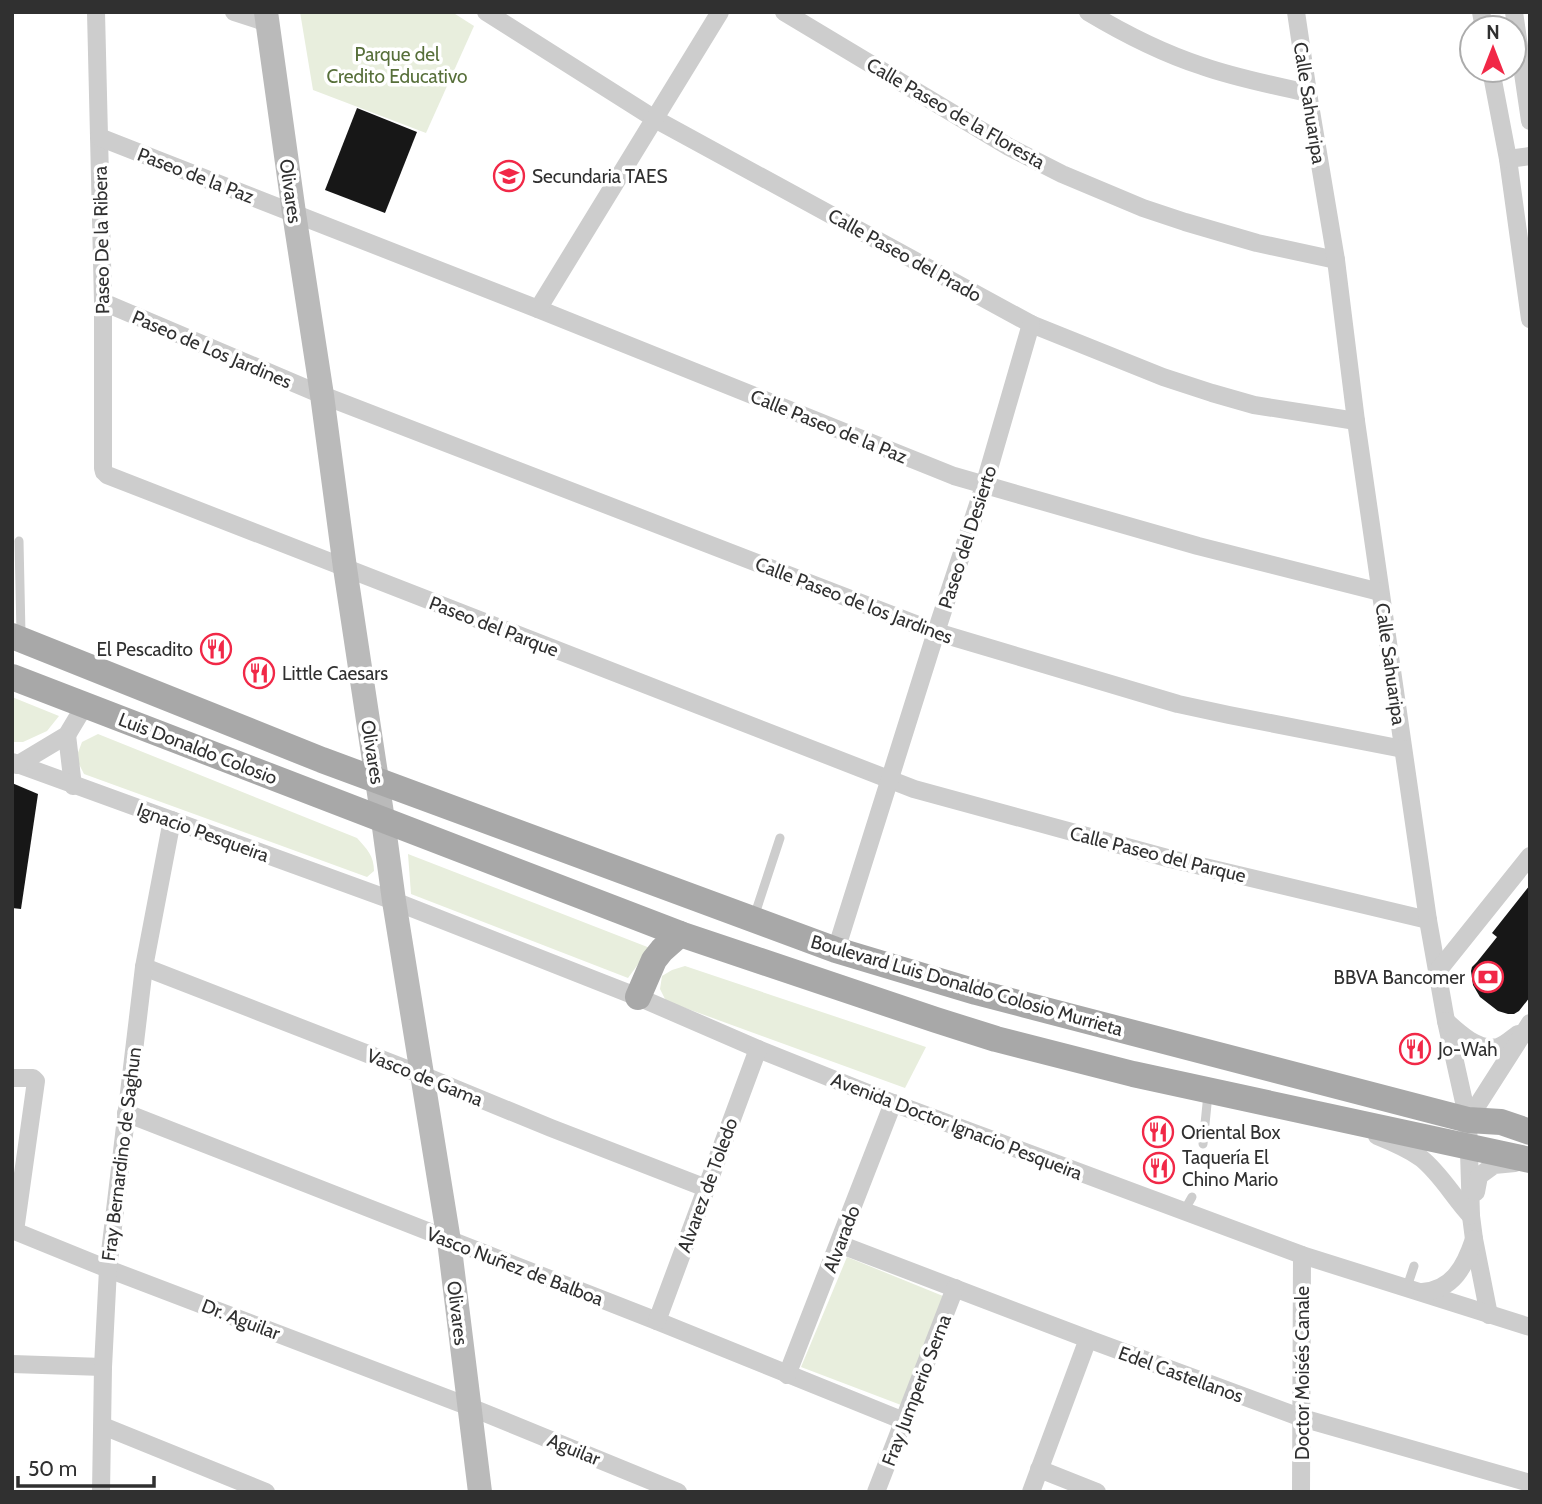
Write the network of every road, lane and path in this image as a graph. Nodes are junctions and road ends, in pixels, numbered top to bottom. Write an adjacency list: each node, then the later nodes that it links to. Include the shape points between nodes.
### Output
1 (96, 12): 14 (street, Paseo De la Ribera)
2 (234, 12): 8 (street)
3 (486, 12): 12 (street, Calle Paseo del Prado)
4 (720, 12): 12 (street)
5 (784, 12): 18 (street, Calle Paseo de la Floresta, via 1062,174 1185,222)
6 (1088, 12): 11 (street, via 1201,66)
7 (1296, 12): 11 (street, Calle Sahuaripa)
8 (267, 18): 17 (main road, Olivares)
9 (1494, 84): 16 (street)
10 (1527, 84): 13 (street)
11 (1308, 93): 18 (street, Calle Sahuaripa)
12 (655, 119): 20 (street); 22 (street, Calle Paseo del Prado)
13 (1530, 121)
14 (99, 137): 17 (street, Paseo de la Paz); 19 (street, Paseo De la Ribera)
15 (1530, 156): 16 (street)
16 (1508, 159): 21 (street)
17 (294, 214): 20 (street, Calle Paseo de la Paz); 23 (main road, Olivares)
18 (1336, 260): 24 (street, Calle Sahuaripa)
19 (103, 302): 23 (street, Paseo de Los Jardines); 25 (street, Paseo De la Ribera)
20 (538, 309): 26 (street, Calle Paseo de la Paz)
21 (1530, 319)
22 (1031, 324): 24 (street, Calle Paseo del Prado, via 1212,393 1254,405); 26 (street, Paseo del Desierto)
23 (322, 395): 28 (main road, Olivares); 30 (street, Calle Paseo de los Jardines)
24 (1356, 421): 29 (street, Calle Sahuaripa)
25 (103, 468): 28 (street, Paseo del Parque, via 107,475)
26 (984, 486): 29 (street, Calle Paseo de la Paz); 30 (street, Paseo del Desierto)
27 (19, 541): 31 (lane)
28 (345, 568): 38 (main road, Olivares); 39 (street, Paseo del Parque)
29 (1380, 592): 35 (street, Calle Sahuaripa)
30 (936, 632): 35 (street, Calle Paseo de los Jardines, via 1178,704); 39 (street, Paseo del Desierto)
31 (17, 638): 36 (main road, Luis Donaldo Colosio)
32 (12, 677): 33 (main road, Luis Donaldo Colosio)
33 (85, 705): 34 (street); 41 (main road, Luis Donaldo Colosio)
34 (66, 735): 37 (street); 40 (street)
35 (1404, 749): 48 (street, Calle Sahuaripa)
36 (322, 760): 38 (main road, Luis Donaldo Colosio); 41 (main road, via 315,776)
37 (15, 764): 40 (street, Ignacio Pesqueira)
38 (377, 780): 43 (main road, Olivares); 47 (main road, Boulevard Luis Donaldo Colosio Murrieta)
39 (889, 780): 48 (street, Calle Paseo del Parque, via 1171,859); 50 (street, Paseo del Desierto)
40 (73, 786): 42 (street, Ignacio Pesqueira)
41 (299, 787): 43 (main road, Luis Donaldo Colosio)
42 (172, 820): 46 (street, Ignacio Pesqueira); 51 (street, Fray Bernardino de Saghun)
43 (383, 820): 46 (main road, Olivares); 49 (main road, Boulevard Luis Donaldo Colosio Murrieta)
44 (780, 838): 47 (lane)
45 (1530, 856): 52 (street)
46 (394, 901): 53 (street, Avenida Doctor Ignacio Pesqueira); 57 (main road, Olivares)
47 (753, 919): 50 (main road, Boulevard Luis Donaldo Colosio Murrieta)
48 (1428, 920): 52 (street, Calle Sahuaripa)
49 (680, 934): 53 (main road, via 654,960); 59 (main road, Boulevard Luis Donaldo Colosio Murrieta, via 996,1039)
50 (836, 950): 63 (main road, Boulevard Luis Donaldo Colosio Murrieta, via 976,992)
51 (144, 967): 57 (street, Vasco de Gama); 61 (street, Fray Bernardino de Saghun)
52 (1437, 972): 54 (street, Calle Sahuaripa)
53 (638, 997): 56 (street, Avenida Doctor Ignacio Pesqueira)
54 (1446, 1021): 55 (street, via 1459,1034 1487,1046 1499,1046); 63 (street, Calle Sahuaripa)
55 (1526, 1027): 63 (street)
56 (758, 1049): 60 (street, Avenida Doctor Ignacio Pesqueira); 68 (street, Alvarez de Toledo)
57 (422, 1075): 68 (street, Vasco de Gama); 72 (main road, Olivares)
58 (12, 1078): 70 (street, via 36,1081)
59 (1209, 1091): 62 (main road, Boulevard Luis Donaldo Colosio Murrieta); 65 (lane)
60 (893, 1103): 73 (street, Alvarado); 74 (street, Avenida Doctor Ignacio Pesqueira, via 1188,1204)
61 (126, 1113): 72 (street, Vasco Nuñez de Balboa); 76 (street, Fray Bernardino de Saghun)
62 (1323, 1116): 66 (main road, Boulevard Luis Donaldo Colosio Murrieta); 69 (street, via 1420,1158)
63 (1468, 1120): 64 (main road, Boulevard Luis Donaldo Colosio Murrieta, via 1501,1122); 66 (street, Calle Sahuaripa)
64 (1530, 1132)
65 (1203, 1144)
66 (1470, 1146): 67 (main road, Boulevard Luis Donaldo Colosio Murrieta); 69 (street, Calle Sahuaripa)
67 (1530, 1161): 69 (street, via 1494,1165 1479,1175)
68 (706, 1188): 80 (street, Alvarez de Toledo)
69 (1471, 1216): 71 (street, Calle Sahuaripa)
70 (14, 1230): 76 (street, Dr. Aguilar)
71 (1474, 1239): 78 (street, via 1457,1276 1434,1291); 79 (street, Calle Sahuaripa)
72 (450, 1241): 80 (street, Vasco Nuñez de Balboa); 86 (main road, Olivares)
73 (839, 1244): 77 (street, Edel Castellanos); 85 (street, Alvarado)
74 (1302, 1255): 78 (street, Avenida Doctor Ignacio Pesqueira); 87 (street, Doctor Moisés Canale)
75 (1414, 1266): 78 (lane)
76 (108, 1269): 84 (street, Fray Bernardino de Saghun); 86 (street, Dr. Aguilar)
77 (955, 1288): 82 (street, Edel Castellanos); 88 (street, Fray Jumperio Serna)
78 (1414, 1290): 79 (street, Avenida Doctor Ignacio Pesqueira)
79 (1489, 1315): 81 (street, Avenida Doctor Ignacio Pesqueira)
80 (657, 1321): 85 (street, Vasco Nuñez de Balboa)
81 (1530, 1327)
82 (1088, 1339): 87 (street, Edel Castellanos); 90 (street)
83 (12, 1364): 84 (street)
84 (103, 1367): 89 (street, Fray Bernardino de Saghun)
85 (787, 1375): 88 (street, Vasco Nuñez de Balboa)
86 (470, 1406): 95 (main road, Olivares); 96 (street, Aguilar)
87 (1301, 1418): 91 (street, Edel Castellanos); 100 (street, Doctor Moisés Canale)
88 (904, 1421): 97 (street, Fray Jumperio Serna)
89 (103, 1426): 92 (street); 93 (street, Fray Bernardino de Saghun)
90 (1039, 1469): 98 (street); 99 (street)
91 (1530, 1483)
92 (249, 1488): 94 (street)
93 (101, 1492)
94 (266, 1492)
95 (480, 1492)
96 (678, 1492)
97 (876, 1492)
98 (1031, 1492)
99 (1097, 1492)
100 (1301, 1492)

